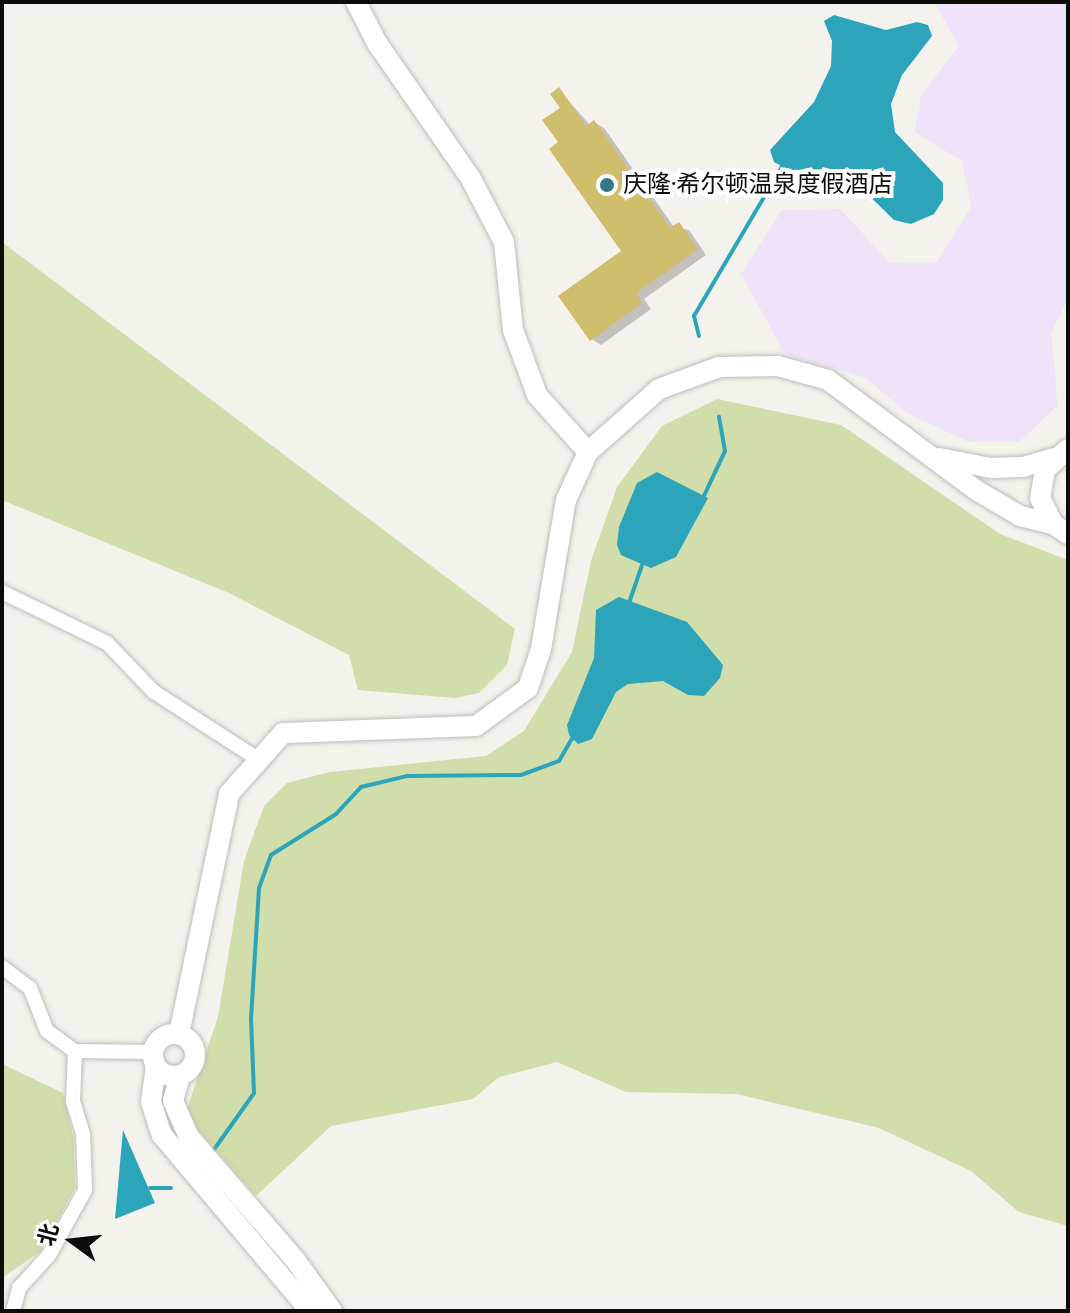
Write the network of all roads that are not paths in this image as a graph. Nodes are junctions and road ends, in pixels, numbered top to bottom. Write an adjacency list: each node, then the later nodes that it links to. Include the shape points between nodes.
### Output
1 (356, 2): 2 (street, via 377,43 471,179 504,242 513,330 537,395)
2 (588, 452): 4 (street, via 659,389 719,367 778,366 828,380); 7 (street, via 566,500 541,649 528,688 476,726 283,733)
3 (1061, 454): 4 (street, via 1023,467 991,468); 5 (street, via 1041,484 1040,498)
4 (935, 457): 5 (street, via 1020,516)
5 (1060, 529)
6 (2, 592): 7 (street, via 107,643 154,692)
7 (259, 760): 9 (street, via 229,794)
8 (2, 967): 10 (street, via 30,988 47,1031)
9 (179, 1034): 11 (street, via 165,1036); 12 (street, via 191,1041 196,1054 192,1068)
10 (75, 1051): 11 (street); 13 (street, via 73,1102 83,1134 85,1190 49,1255 19,1288)
11 (155, 1059): 12 (street, via 166,1075); 14 (street, via 151,1102 162,1135)
12 (180, 1076): 15 (street, via 173,1101 189,1137)
13 (13, 1311)
14 (310, 1311)
15 (332, 1311)

